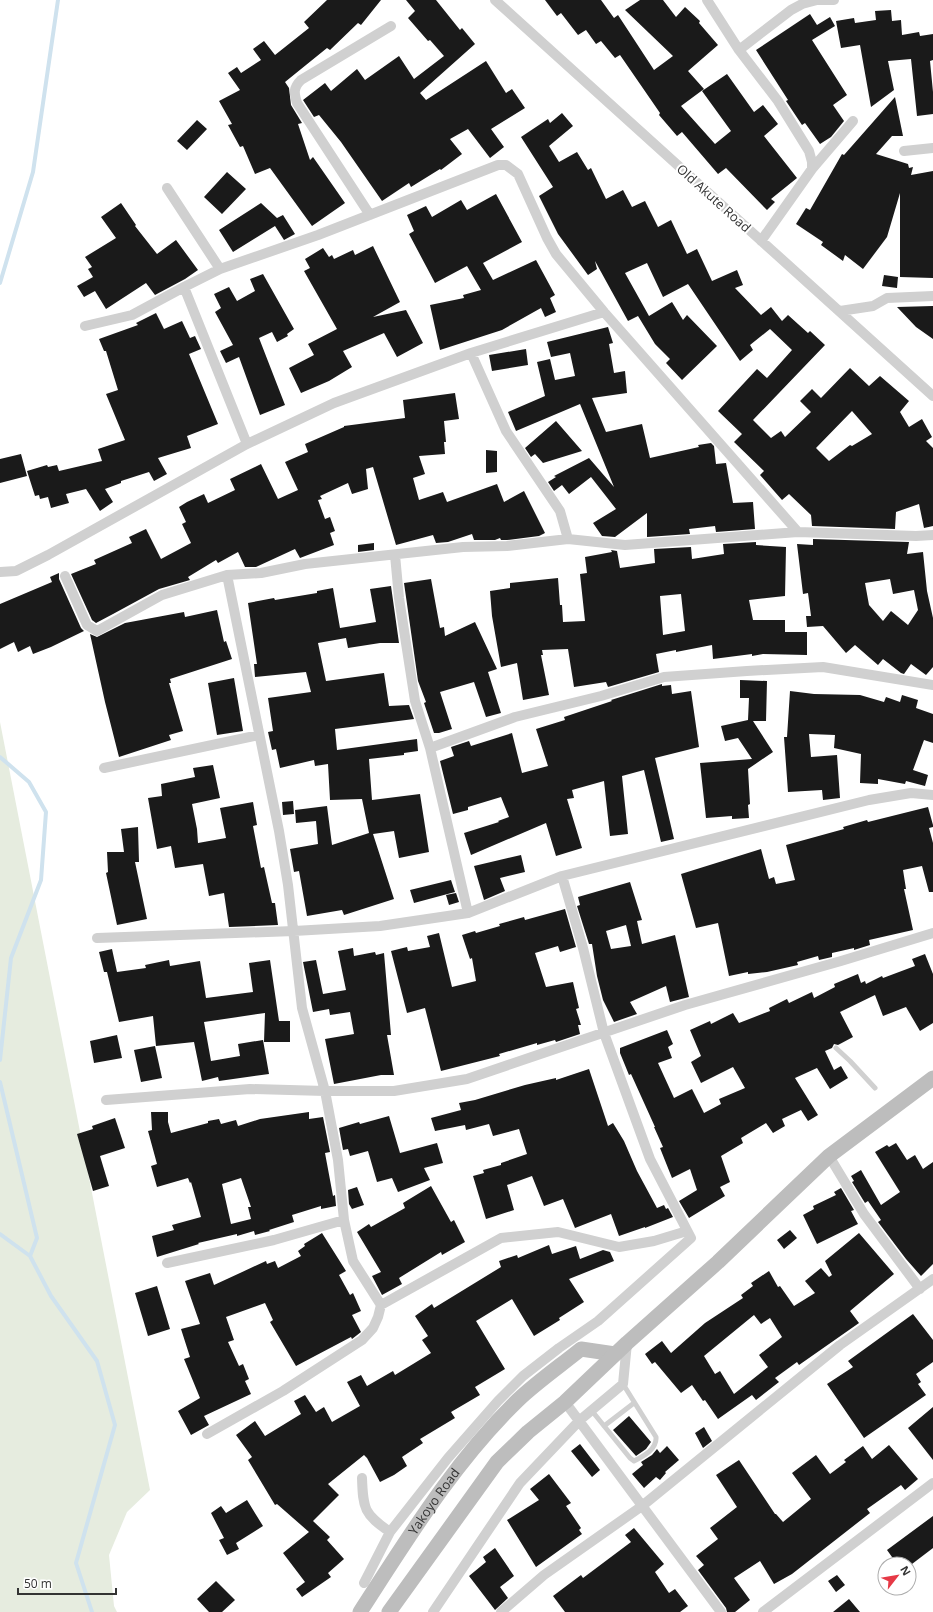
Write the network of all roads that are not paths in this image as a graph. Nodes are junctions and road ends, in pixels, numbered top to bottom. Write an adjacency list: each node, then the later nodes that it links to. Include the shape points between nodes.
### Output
1 (495, 0): 12 (street, Old Akute Road)
2 (707, 0): 5 (street)
3 (834, 0): 5 (street, via 817,0 802,4)
4 (391, 26): 11 (street, via 301,80 295,86 294,93 297,103)
5 (739, 50): 9 (street, via 778,101 809,151)
6 (853, 121): 9 (street)
7 (933, 148): 8 (street)
8 (904, 152)
9 (812, 169): 12 (street)
10 (167, 188): 13 (street)
11 (370, 215): 13 (street); 17 (street, via 498,165 506,165 518,174 556,254)
12 (761, 240): 16 (street, Old Akute Road)
13 (220, 269): 14 (street)
14 (184, 286): 18 (street, via 132,315); 21 (street)
15 (933, 296): 16 (street, via 888,298 873,306)
16 (840, 311): 20 (street, Old Akute Road)
17 (604, 312): 19 (street); 22 (street)
18 (85, 326)
19 (471, 353): 21 (street, via 334,403); 24 (street, via 506,431 560,511)
20 (933, 396)
21 (248, 444): 26 (street, via 48,555 16,571)
22 (798, 532): 23 (street); 24 (street, via 625,545)
23 (933, 535)
24 (568, 539): 25 (street)
25 (395, 554): 28 (street); 31 (street, via 415,701)
26 (0, 572)
27 (65, 576): 28 (street, via 87,625 97,631 162,595)
28 (227, 576): 30 (street)
29 (933, 685): 31 (street, via 823,667 664,677 601,696 515,717)
30 (259, 735): 32 (street); 36 (street, via 280,839)
31 (430, 748): 35 (street)
32 (104, 768)
33 (933, 795): 34 (street, via 911,793 869,800)
34 (562, 876): 35 (street); 39 (street)
35 (468, 913): 36 (street, via 380,926)
36 (294, 931): 38 (street); 43 (street, via 302,1008)
37 (933, 933): 39 (street, via 684,1005)
38 (97, 938)
39 (604, 1034): 43 (street, via 467,1079 394,1091); 47 (street, via 650,1159)
40 (836, 1048): 42 (lane)
41 (933, 1078): 45 (main road)
42 (875, 1088)
43 (325, 1091): 44 (street, via 250,1089); 46 (street, via 338,1160)
44 (106, 1100)
45 (829, 1156): 50 (street, via 864,1214); 52 (main road, via 718,1262)
46 (344, 1220): 48 (street, via 274,1240); 51 (street, via 353,1262)
47 (687, 1231): 51 (street, via 654,1241 619,1247 558,1232 501,1238); 64 (street, via 690,1240 598,1321 523,1376 498,1401 448,1458)
48 (167, 1262)
49 (933, 1279): 50 (street)
50 (920, 1289): 63 (street, via 840,1345)
51 (381, 1305): 60 (street, via 373,1328 362,1340 284,1391)
52 (627, 1343): 53 (main road); 54 (street)
53 (615, 1354): 55 (main road); 66 (main road, Yakoyo Road, via 581,1349 518,1400 445,1483)
54 (623, 1384): 56 (lane); 57 (street)
55 (565, 1402): 58 (street); 67 (main road, via 497,1462)
56 (634, 1403): 59 (lane); 59 (lane, via 656,1437 657,1443 654,1447 634,1461)
57 (592, 1411): 58 (street); 59 (lane)
58 (580, 1420): 63 (street); 68 (street, via 520,1483)
59 (604, 1426)
60 (207, 1434)
61 (362, 1478): 64 (street, via 363,1503 372,1520)
62 (933, 1483): 71 (street)
63 (642, 1506): 69 (street, via 544,1575); 70 (street)
64 (390, 1532): 65 (street)
65 (364, 1583)
66 (360, 1612)
67 (389, 1612)
68 (433, 1612)
69 (501, 1612)
70 (721, 1612)
71 (763, 1612)

